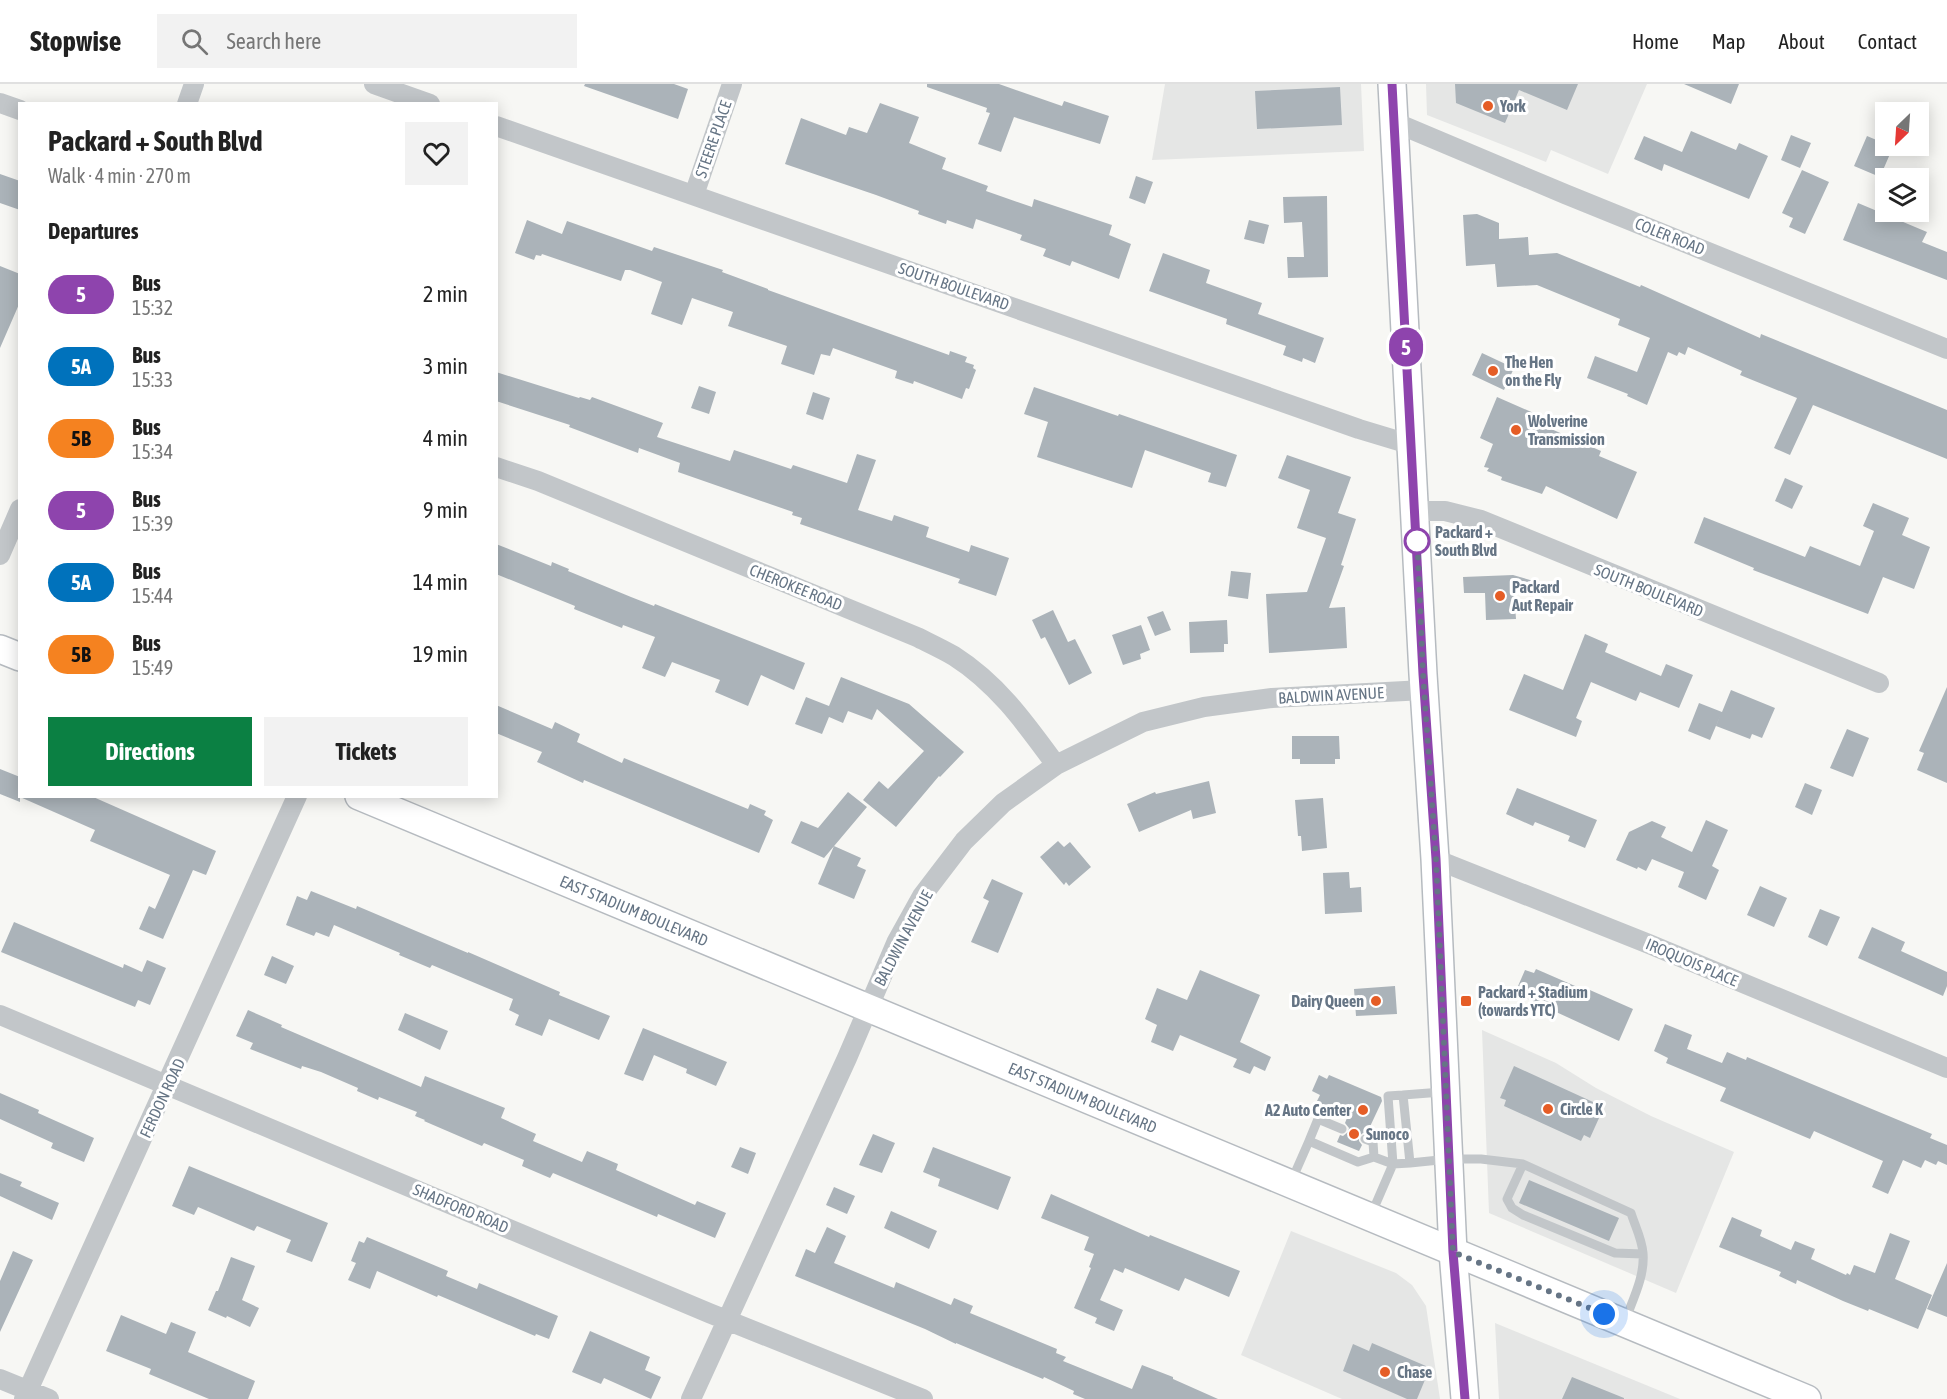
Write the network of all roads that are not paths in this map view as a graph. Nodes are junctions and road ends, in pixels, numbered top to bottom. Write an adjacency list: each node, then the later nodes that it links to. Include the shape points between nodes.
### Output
1 (194, 84): 5 (street)
2 (732, 84): 11 (street, STEERE PLACE)
3 (1392, 84): 9 (main road)
4 (386, 86): 6 (street)
5 (188, 102)
6 (425, 102)
7 (0, 103): 8 (street)
8 (18, 109)
9 (1394, 122): 12 (street, COLER ROAD); 13 (main road)
10 (498, 127): 11 (street, SOUTH BOULEVARD)
11 (694, 195): 13 (street, SOUTH BOULEVARD)
12 (1947, 349)
13 (1412, 445): 15 (main road)
14 (498, 468): 22 (street, CHEROKEE ROAD, via 917,637 954,656 1017,712)
15 (1416, 512): 20 (street, SOUTH BOULEVARD, via 1445,512 1481,520); 21 (main road)
16 (18, 514): 17 (street)
17 (0, 555)
18 (0, 649): 19 (main road)
19 (18, 656)
20 (1879, 683)
21 (1425, 690): 22 (street, BALDWIN AVENUE, via 1272,698 1204,707 1143,722); 25 (main road)
22 (1056, 765): 26 (street, BALDWIN AVENUE, via 1003,803 964,841 922,896)
23 (296, 798): 29 (street, FERDON ROAD)
24 (364, 798): 26 (main road, EAST STADIUM BOULEVARD)
25 (1436, 859): 28 (street, IROQUOIS PLACE); 30 (main road)
26 (868, 1007): 40 (main road, EAST STADIUM BOULEVARD); 44 (street, BALDWIN AVENUE)
27 (0, 1015): 29 (street, SHADFORD ROAD)
28 (1947, 1068)
29 (168, 1085): 44 (street, SHADFORD ROAD); 47 (street, FERDON ROAD)
30 (1446, 1092): 31 (lane); 36 (main road)
31 (1403, 1095): 37 (lane); 38 (lane, via 1388,1096)
32 (1342, 1129): 34 (lane, via 1318,1119)
33 (1365, 1138): 35 (lane, via 1373,1142)
34 (1309, 1141): 35 (lane, via 1358,1162); 40 (lane)
35 (1374, 1157): 38 (lane)
36 (1449, 1159): 37 (lane); 39 (lane); 42 (main road)
37 (1410, 1163): 38 (lane)
38 (1393, 1164): 41 (lane)
39 (1523, 1164): 43 (lane, via 1631,1213); 43 (lane, via 1507,1199 1512,1208 1616,1253)
40 (1291, 1184): 41 (main road, EAST STADIUM BOULEVARD)
41 (1370, 1217): 42 (main road, EAST STADIUM BOULEVARD)
42 (1453, 1252): 45 (main road, EAST STADIUM BOULEVARD); 51 (main road)
43 (1643, 1254): 45 (lane, via 1640,1283)
44 (726, 1319): 49 (street, BALDWIN AVENUE); 50 (street, SHADFORD ROAD)
45 (1624, 1323): 52 (main road, EAST STADIUM BOULEVARD)
46 (0, 1379): 47 (street)
47 (26, 1395): 48 (street)
48 (49, 1399)
49 (691, 1399)
50 (923, 1399)
51 (1465, 1399)
52 (1807, 1399)

